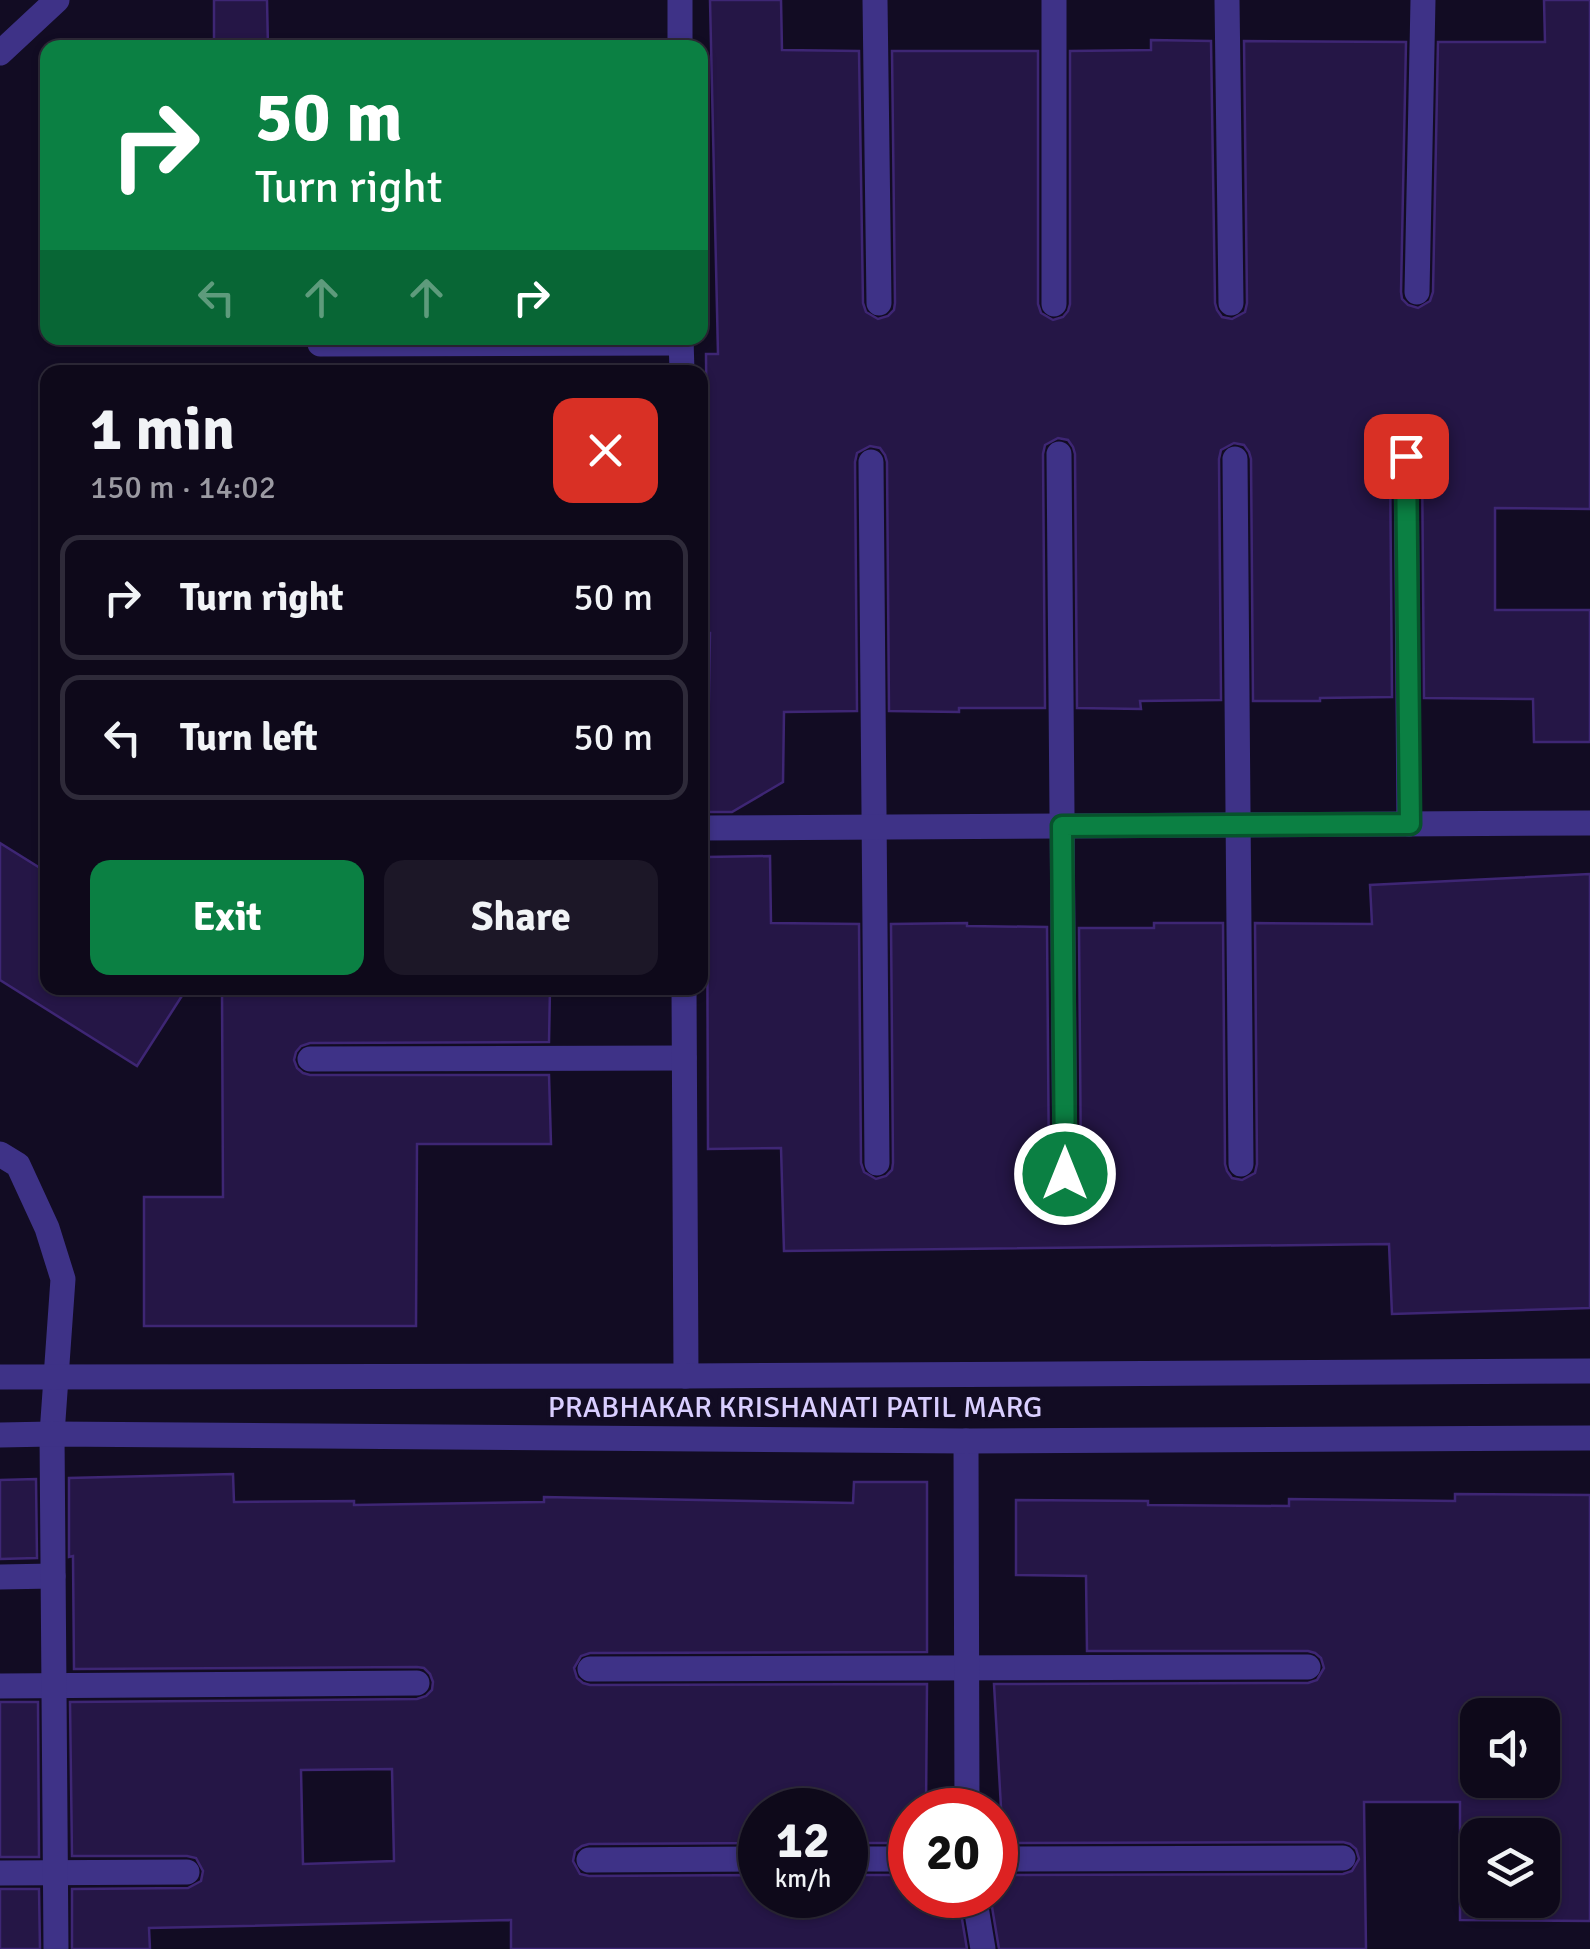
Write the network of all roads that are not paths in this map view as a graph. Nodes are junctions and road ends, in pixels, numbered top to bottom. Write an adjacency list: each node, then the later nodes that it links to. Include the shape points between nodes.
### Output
1 (56, 0): 8 (street)
2 (680, 0): 7 (street)
3 (875, 0): 10 (street)
4 (1054, 0): 12 (street)
5 (1227, 0): 11 (street)
6 (1423, 0): 9 (street)
7 (680, 40)
8 (0, 53)
9 (1417, 292)
10 (879, 303)
11 (1231, 303)
12 (1054, 304)
13 (1059, 454): 20 (street)
14 (1406, 456): 18 (street)
15 (1235, 458): 19 (street)
16 (871, 462): 21 (street)
17 (1590, 823): 18 (street)
18 (1410, 824): 19 (street)
19 (1238, 825): 20 (street); 28 (street)
20 (1062, 826): 21 (street); 29 (street)
21 (874, 827): 22 (street); 27 (street)
22 (708, 828)
23 (684, 995): 24 (street)
24 (684, 1058): 25 (street); 32 (street)
25 (310, 1059)
26 (0, 1154): 31 (street, via 18,1165 63,1279)
27 (877, 1163)
28 (1241, 1164)
29 (1065, 1174)
30 (1590, 1371): 32 (street, PRABHAKAR KRISHANATI PATIL MARG)
31 (56, 1376): 32 (street, PRABHAKAR KRISHANATI PATIL MARG); 33 (street, PRABHAKAR KRISHANATI PATIL MARG); 34 (street)
32 (686, 1376)
33 (0, 1377)
34 (52, 1434): 35 (street, PRABHAKAR KRISHANATI PATIL MARG); 37 (street, PRABHAKAR KRISHANATI PATIL MARG); 38 (street)
35 (0, 1435)
36 (1590, 1438): 37 (street, PRABHAKAR KRISHANATI PATIL MARG)
37 (966, 1441): 41 (street)
38 (53, 1576): 39 (street); 45 (street)
39 (0, 1577)
40 (1308, 1667): 41 (street)
41 (967, 1668): 42 (street); 46 (street)
42 (590, 1669)
43 (417, 1683): 45 (street)
44 (0, 1686): 45 (street)
45 (54, 1686): 51 (street)
46 (968, 1788)
47 (1344, 1858): 48 (street)
48 (1018, 1859)
49 (590, 1860): 50 (street)
50 (738, 1860)
51 (56, 1872): 52 (street); 53 (street); 55 (street)
52 (187, 1872)
53 (0, 1873)
54 (978, 1918): 56 (street)
55 (56, 1949)
56 (983, 1949)

